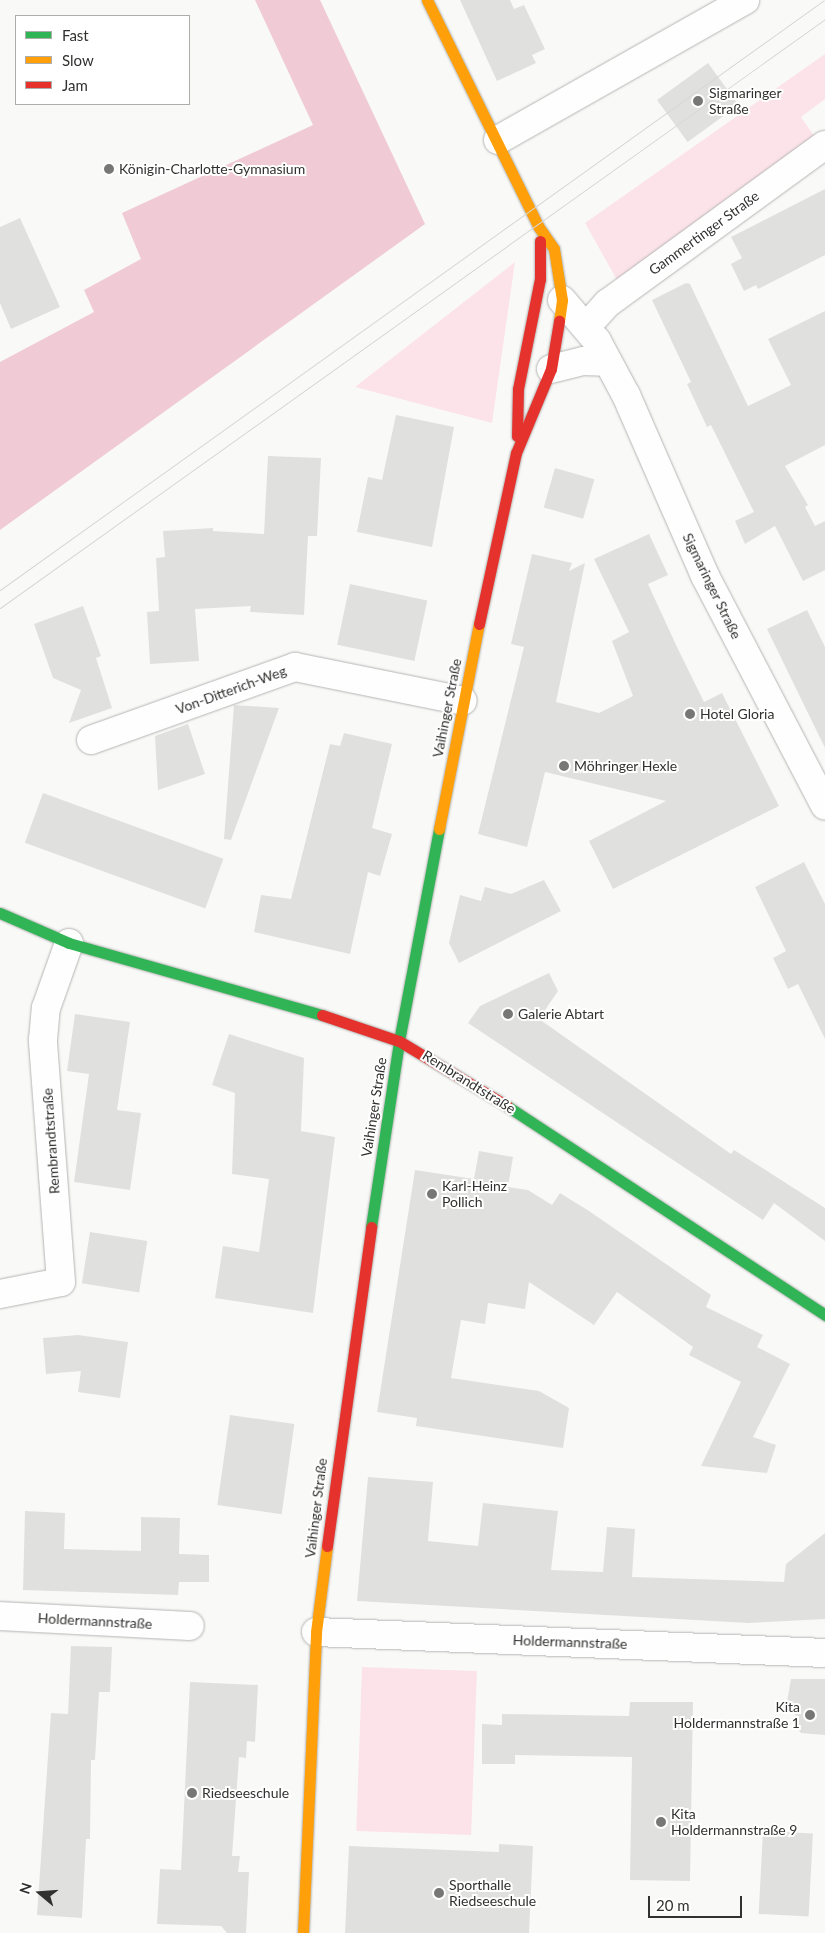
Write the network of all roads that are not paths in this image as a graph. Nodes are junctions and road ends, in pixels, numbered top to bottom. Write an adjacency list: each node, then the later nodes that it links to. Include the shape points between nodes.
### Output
1 (427, 0): 3 (main road)
2 (745, 0): 3 (street)
3 (498, 140): 5 (main road)
4 (825, 145): 7 (street, Gammertinger Straße, via 608,303)
5 (541, 230): 6 (main road, via 554,249); 10 (main road, via 540,279 518,389)
6 (562, 300): 7 (street, Sigmaringer Straße); 9 (main road, Vaihinger Straße)
7 (586, 326): 8 (street, Sigmaringer Straße)
8 (606, 362): 9 (street, via 583,362); 13 (street, Sigmaringer Straße, via 626,395 705,576)
9 (551, 369): 10 (main road, Vaihinger Straße)
10 (516, 453): 11 (main road, Vaihinger Straße)
11 (462, 701): 12 (street, Von-Ditterich-Weg, via 295,667); 16 (main road, Vaihinger Straße)
12 (91, 740)
13 (825, 806)
14 (0, 913): 15 (main road, Rembrandtstraße)
15 (68, 943): 16 (main road, Rembrandtstraße, via 336,1019); 17 (street, Rembrandtstraße, via 46,1008 43,1040 61,1282)
16 (399, 1041): 18 (main road, Rembrandtstraße, via 470,1082); 21 (main road, Vaihinger Straße, via 351,1356)
17 (0, 1294)
18 (825, 1315)
19 (0, 1616): 20 (street, Holdermannstraße)
20 (190, 1626)
21 (316, 1632): 22 (street, Holdermannstraße); 23 (main road, Vaihinger Straße)
22 (825, 1653)
23 (303, 1933)

